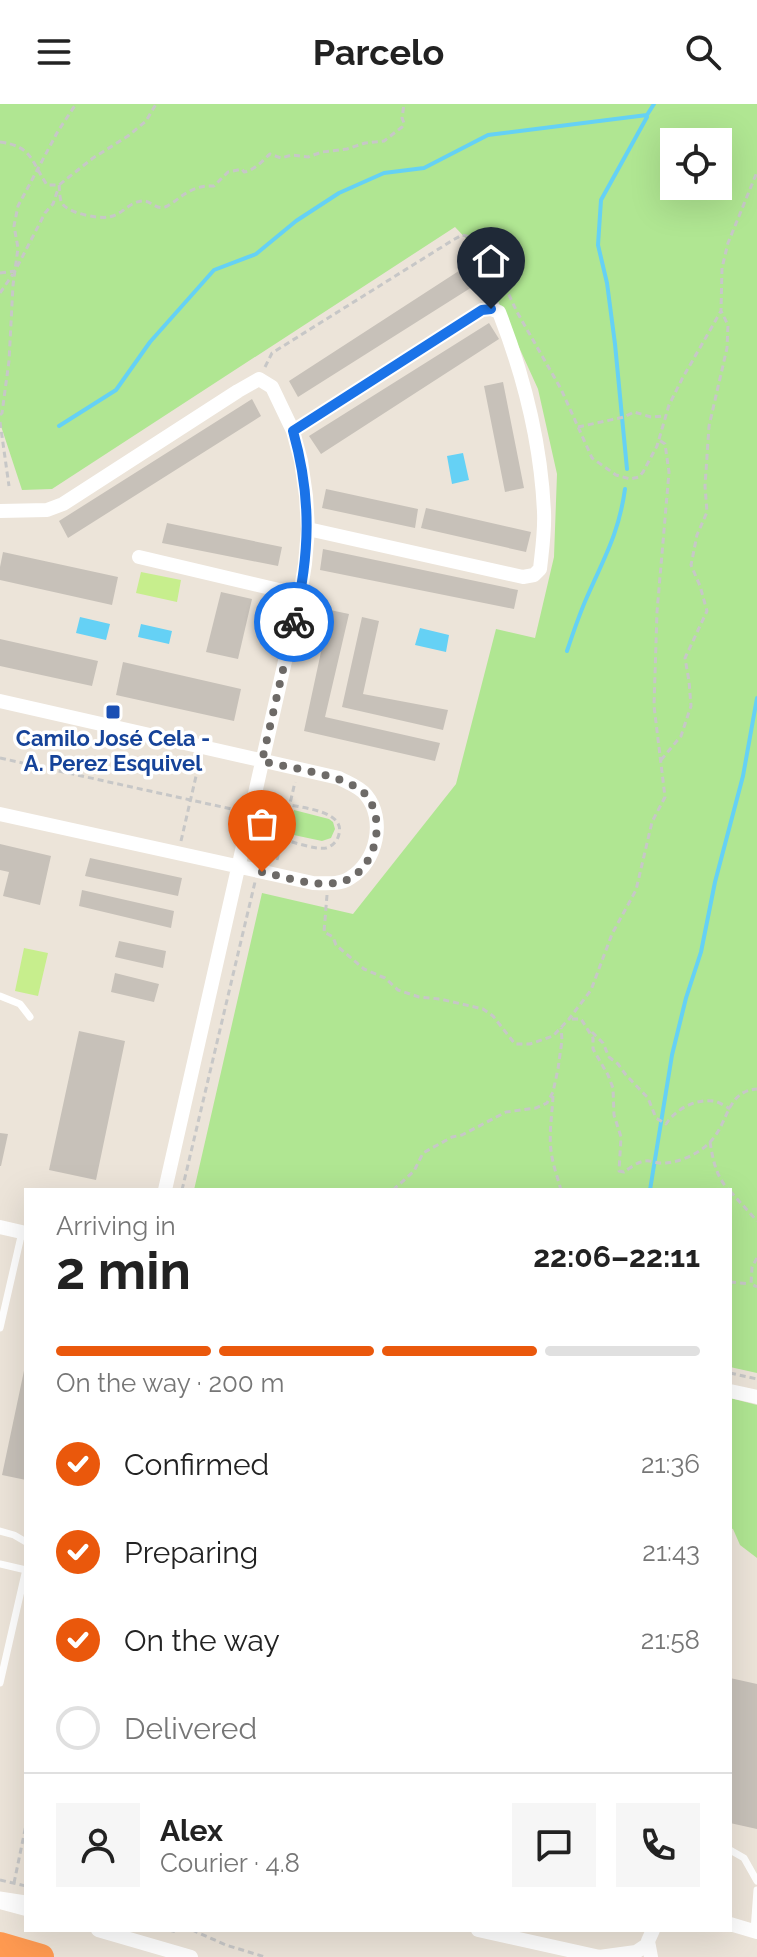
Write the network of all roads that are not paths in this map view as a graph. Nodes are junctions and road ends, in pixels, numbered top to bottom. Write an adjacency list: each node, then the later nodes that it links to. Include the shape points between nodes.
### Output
1 (293, 431): 2 (street, via 272,387 259,379 63,504 47,510); 3 (street); 3 (street, via 491,309 499,312 514,352 536,442 544,514 540,569 534,575 523,577)
2 (0, 511)
3 (308, 529): 5 (street)
4 (139, 557): 5 (street)
5 (300, 595): 7 (street)
6 (0, 701): 7 (street)
7 (262, 761): 9 (street); 9 (street, via 353,785 366,795 377,834 361,868 335,883)
8 (0, 814): 9 (street)
9 (238, 867): 12 (street)
10 (0, 996): 11 (lane, via 20,1004)
11 (30, 1017)
12 (165, 1188)
13 (0, 1227): 14 (street)
14 (24, 1232): 15 (lane)
15 (0, 1328)
16 (732, 1391): 17 (street)
17 (757, 1397)
18 (0, 1531): 19 (lane)
19 (24, 1541)
20 (0, 1564): 21 (lane)
21 (24, 1569)
22 (24, 1576): 23 (lane)
23 (4, 1644): 24 (lane)
24 (0, 1683)
25 (732, 1851): 26 (lane, via 744,1858)
26 (757, 1881)
27 (757, 1890): 33 (lane)
28 (0, 1895): 29 (lane)
29 (24, 1899)
30 (0, 1902): 31 (street)
31 (24, 1908)
32 (732, 1925): 33 (street)
33 (756, 1931)
34 (105, 1932): 37 (street)
35 (124, 1932): 37 (lane)
36 (487, 1932): 42 (street)
37 (136, 1941): 41 (street)
38 (651, 1944): 42 (street, via 636,1952)
39 (0, 1945): 40 (highway)
40 (41, 1957)
41 (191, 1957)
42 (599, 1957)

